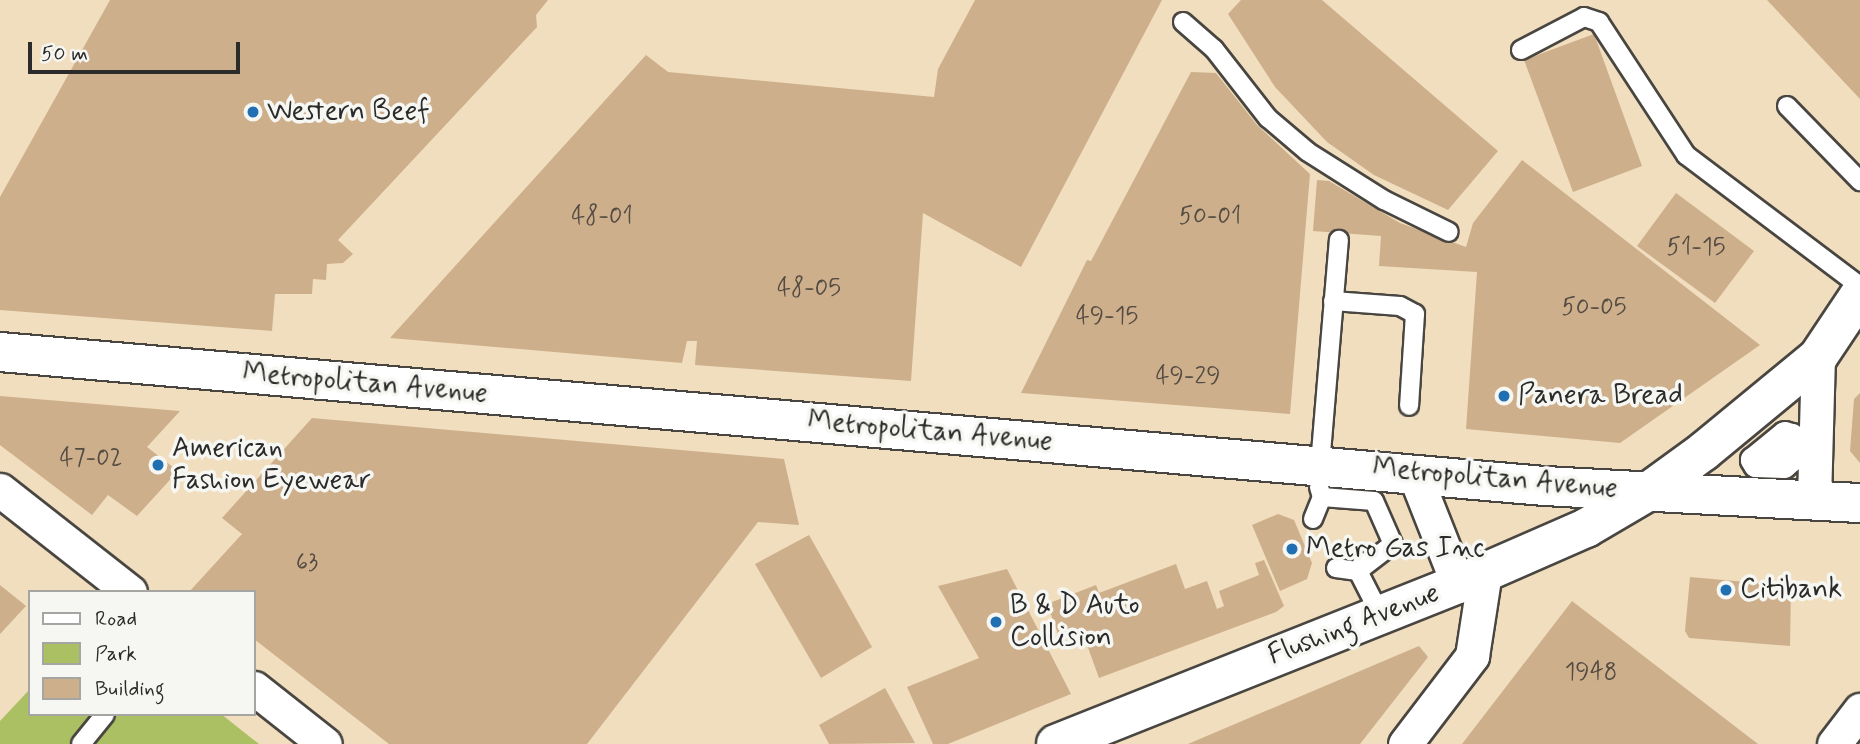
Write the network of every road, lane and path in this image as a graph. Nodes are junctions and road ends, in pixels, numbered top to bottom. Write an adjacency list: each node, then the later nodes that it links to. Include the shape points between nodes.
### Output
1 (1183, 22): 5 (lane, via 1214,49 1268,118 1308,152 1384,200)
2 (1521, 50): 7 (lane, via 1584,17 1599,22 1686,155)
3 (1787, 106): 4 (lane)
4 (1860, 181)
5 (1449, 232)
6 (1339, 240): 9 (lane)
7 (1860, 286)
8 (1860, 294): 11 (main road, Flushing Avenue)
9 (1333, 302): 12 (lane, via 1400,306 1415,314); 14 (lane)
10 (0, 352): 14 (main road, Metropolitan Avenue)
11 (1818, 357): 16 (main road, Flushing Avenue); 17 (street)
12 (1409, 406)
13 (1413, 473): 14 (main road, Metropolitan Avenue); 16 (main road, Metropolitan Avenue); 24 (street)
14 (1317, 476): 19 (lane); 20 (lane); 23 (lane, via 1374,501 1393,544)
15 (0, 490): 25 (street)
16 (1649, 491): 17 (main road, Metropolitan Avenue); 24 (main road, Flushing Avenue, via 1586,528)
17 (1814, 499): 18 (main road, Metropolitan Avenue)
18 (1860, 503)
19 (1345, 508)
20 (1313, 519)
21 (1367, 555): 23 (lane)
22 (1336, 568): 23 (lane)
23 (1357, 570): 26 (lane)
24 (1472, 578): 26 (main road, Flushing Avenue); 33 (street, via 1472,656)
25 (127, 590)
26 (1380, 614): 32 (main road, Flushing Avenue)
27 (256, 690): 31 (street)
28 (1860, 710): 34 (street)
29 (103, 716): 30 (lane)
30 (81, 744)
31 (325, 744)
32 (1055, 744)
33 (1405, 744)
34 (1834, 744)

